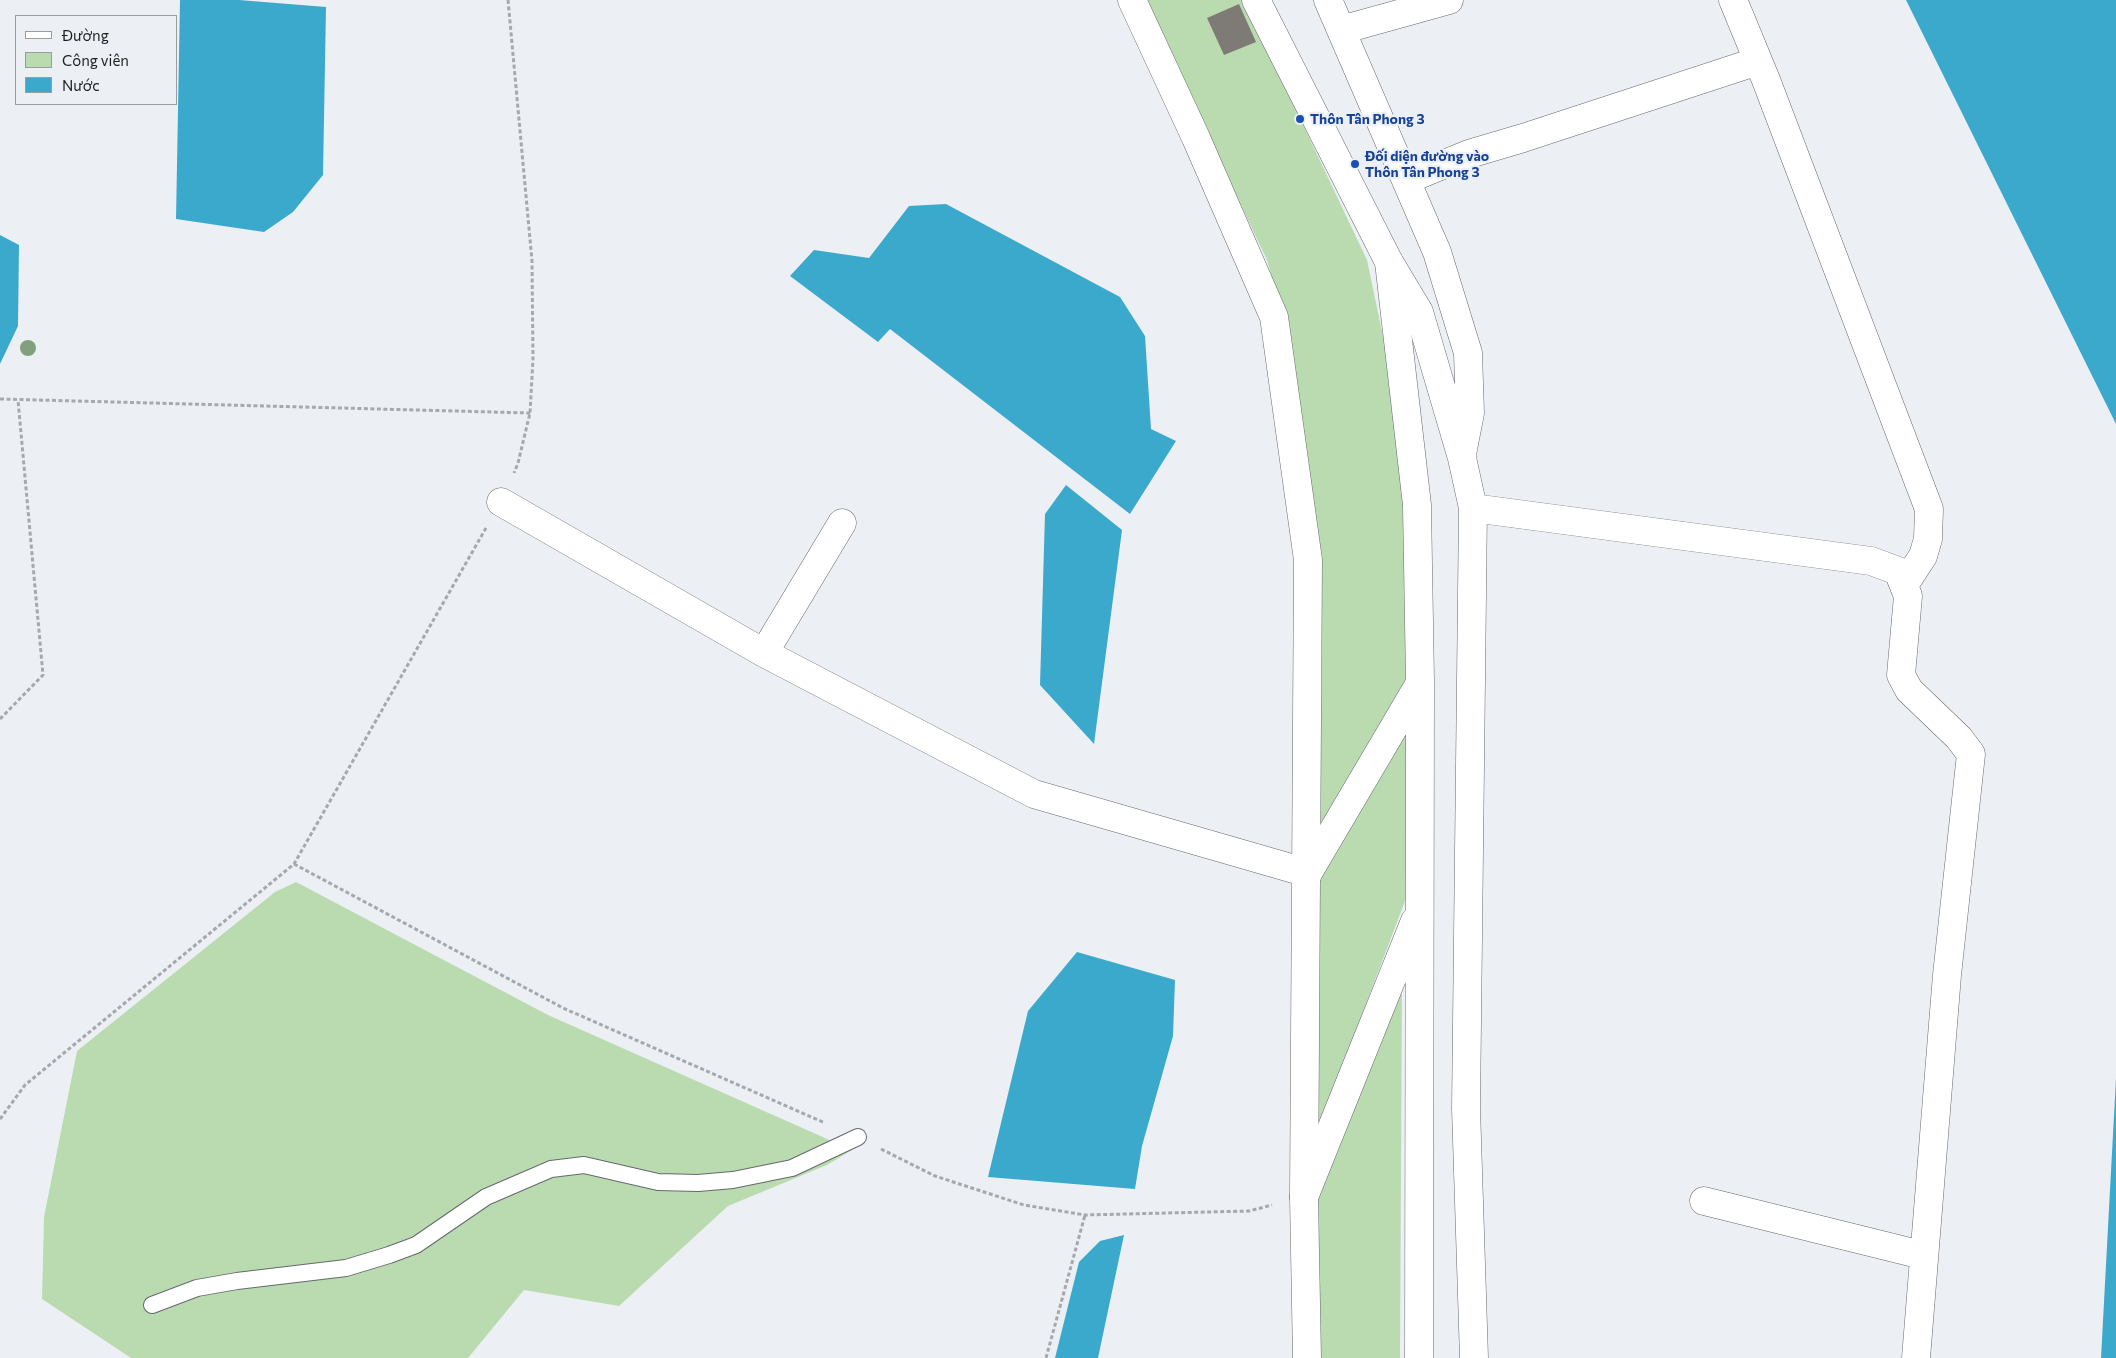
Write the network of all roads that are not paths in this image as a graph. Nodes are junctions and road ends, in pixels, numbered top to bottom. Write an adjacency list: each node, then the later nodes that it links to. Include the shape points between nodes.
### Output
1 (1132, 0): 17 (street, via 1274,317 1308,560)
2 (1256, 0): 9 (street)
3 (1328, 0): 6 (street)
4 (1449, 0): 6 (street)
5 (1734, 0): 7 (street)
6 (1341, 30): 8 (street)
7 (1758, 61): 8 (street, via 1469,154); 14 (street, via 1929,509 1924,556)
8 (1406, 180): 10 (street, via 1438,252 1468,353 1470,413)
9 (1389, 262): 10 (street, via 1419,312); 16 (street, via 1417,505)
10 (1462, 458): 12 (street)
11 (501, 502): 15 (street)
12 (1473, 508): 14 (street, via 1871,560 1898,571); 26 (street, via 1466,1108)
13 (842, 524): 15 (street)
14 (1904, 585): 22 (street, via 1908,596 1901,675 1909,690 1959,738 1971,754)
15 (764, 653): 17 (street, via 1034,794)
16 (1420, 681): 17 (street); 18 (street)
17 (1308, 873): 20 (street)
18 (1420, 908): 20 (street); 25 (street)
19 (858, 1137): 23 (lane, via 792,1168 732,1180 658,1182 584,1165 551,1169 486,1197 416,1245 389,1255 346,1268 197,1288)
20 (1304, 1197): 24 (street)
21 (1704, 1200): 22 (street)
22 (1922, 1255): 27 (street)
23 (152, 1306)
24 (1307, 1358)
25 (1419, 1358)
26 (1474, 1358)
27 (1916, 1358)

